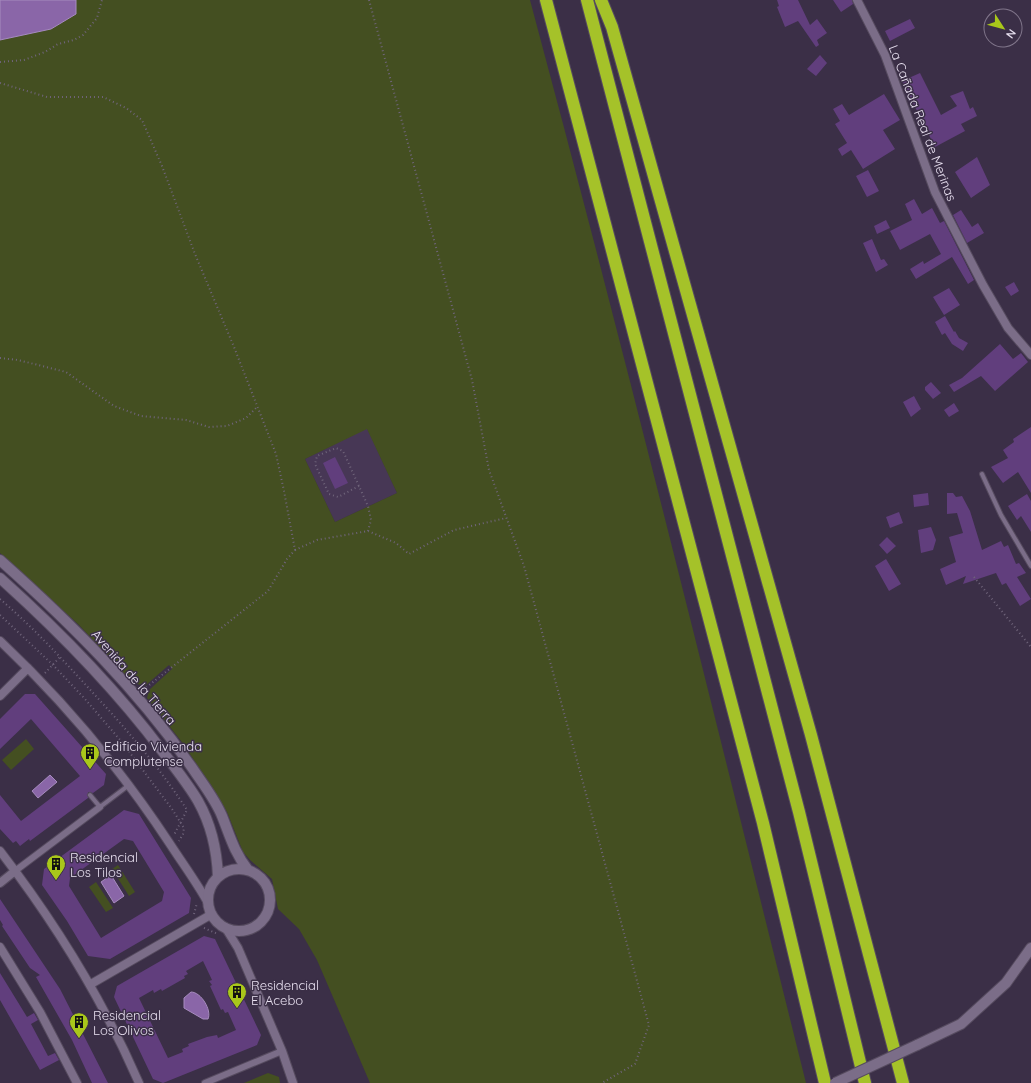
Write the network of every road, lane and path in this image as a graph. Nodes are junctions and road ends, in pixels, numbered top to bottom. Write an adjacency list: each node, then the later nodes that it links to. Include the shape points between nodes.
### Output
1 (102, 0): 7 (path, via 97,18 83,35 24,60)
2 (369, 0): 14 (path, via 472,380 489,470)
3 (546, 0): 50 (highway, via 763,823)
4 (587, 0): 52 (highway, via 799,812)
5 (601, 0): 53 (highway, via 612,27 787,647)
6 (857, 0): 9 (street, La Cañada Real de Merinas, via 885,55 934,192 983,286 1008,328)
7 (0, 62)
8 (0, 83): 11 (path, via 47,97 102,97 126,108 142,120)
9 (1031, 355)
10 (0, 358): 11 (path, via 66,372 114,406 141,416 186,420 209,427 226,426 246,418)
11 (257, 406): 16 (path, via 276,454)
12 (982, 474): 18 (lane, via 1000,515)
13 (359, 486): 13 (path, via 343,451 336,448 317,456 315,464 329,494 338,497); 15 (path, via 371,520)
14 (506, 518): 15 (path, via 454,530 409,554 396,543); 49 (path, via 524,566 649,1025 635,1064)
15 (368, 531): 16 (path, via 317,540)
16 (295, 550): 28 (path, via 268,591)
17 (0, 560): 28 (street, Avenida de la Tierra, via 75,629)
18 (1031, 566)
19 (0, 578): 36 (street, Avenida de la Tierra, via 65,638 151,736 198,801 208,822 215,847)
20 (974, 578): 23 (path)
21 (0, 599): 24 (path)
22 (0, 641): 25 (street)
23 (1031, 647)
24 (60, 657): 26 (path); 32 (path, via 146,753 187,810 177,828)
25 (28, 668): 26 (street); 27 (street)
26 (39, 679): 29 (street, via 86,730)
27 (0, 696)
28 (136, 696): 34 (street, Avenida de la Tierra, via 210,795 222,815 237,856)
29 (130, 785): 31 (lane); 32 (street)
30 (90, 795): 31 (lane)
31 (100, 808): 35 (street)
32 (172, 847): 38 (street)
33 (0, 852): 35 (street)
34 (248, 870): 36 (street, via 232,869); 40 (street, via 262,879 267,886 270,902 267,913 253,927 244,930)
35 (15, 871): 37 (street); 43 (street, via 54,925)
36 (218, 877): 38 (street, via 212,884)
37 (0, 883)
38 (208, 903): 39 (street)
39 (212, 914): 40 (street, via 217,922); 43 (street)
40 (225, 927): 44 (street, via 238,948)
41 (0, 947): 45 (street)
42 (1031, 948): 51 (street, bridge, via 1006,983 961,1024)
43 (91, 984): 46 (street, via 120,1039)
44 (282, 1051): 47 (street); 48 (street)
45 (77, 1083)
46 (139, 1083)
47 (205, 1083)
48 (293, 1083)
49 (602, 1083)
50 (825, 1083)
51 (835, 1083)
52 (865, 1083)
53 (903, 1083)

